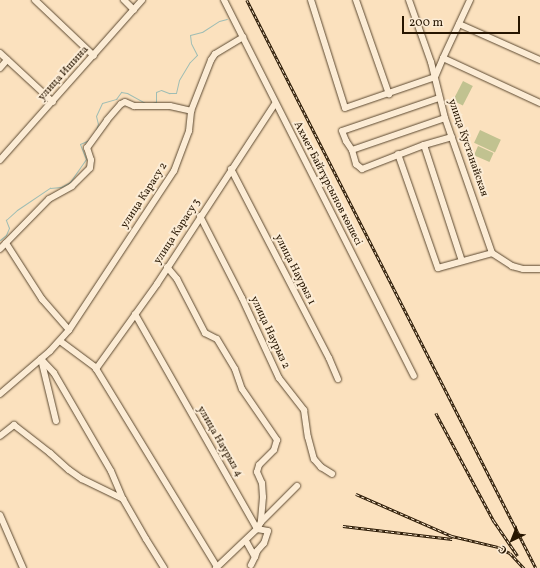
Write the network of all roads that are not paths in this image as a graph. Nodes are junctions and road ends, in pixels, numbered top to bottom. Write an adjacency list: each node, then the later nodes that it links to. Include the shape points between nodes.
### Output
1 (35, 0): 13 (street)
2 (124, 0): 9 (street)
3 (142, 0): 9 (street, улица Ишина)
4 (224, 0): 11 (street, Ахмет Байтұрсынов көшесі)
5 (311, 0): 19 (street, via 345,108)
6 (356, 0): 19 (street)
7 (409, 0): 18 (street, улица Кустанайская)
8 (470, 0): 10 (street)
9 (134, 10): 13 (street, улица Ишина)
10 (459, 24): 14 (street); 16 (street)
11 (243, 37): 23 (street, Ахмет Байтұрсынов көшесі); 24 (street, улица Карасу 2, via 216,54)
12 (0, 53): 15 (street)
13 (94, 56): 21 (street, улица Ишина)
14 (443, 58): 18 (street); 22 (street)
15 (7, 60): 17 (street); 21 (street)
16 (540, 60)
17 (0, 68)
18 (435, 77): 19 (street); 20 (street, улица Кустанайская)
19 (389, 94)
20 (439, 98): 25 (street, улица Кустанайская); 28 (street, via 342,131)
21 (53, 102): 30 (street, улица Ишина)
22 (540, 103)
23 (275, 104): 31 (street, улица Карасу 3); 44 (street, Ахмет Байтұрсынов көшесі)
24 (191, 111): 33 (street, via 170,106 134,106 125,102 121,104 87,148 91,160 90,168 72,186 49,199); 40 (street, улица Карасу 2, via 189,131 174,171)
25 (445, 118): 26 (street, улица Кустанайская); 28 (street)
26 (452, 136): 27 (street); 35 (street, улица Кустанайская)
27 (424, 145): 29 (street); 36 (street)
28 (352, 150): 29 (street, via 356,164 362,169)
29 (398, 154): 36 (street, via 438,268)
30 (0, 160)
31 (231, 169): 32 (street, улица Карасу 3); 45 (street, улица Наурыз 1)
32 (200, 216): 37 (street, улица Карасу 3); 49 (street, улица Наурыз 2, via 279,378 304,410 314,459)
33 (6, 243): 34 (street); 40 (street, via 42,299)
34 (0, 249)
35 (492, 253): 36 (street); 38 (street, via 512,266)
36 (462, 261)
37 (167, 267): 39 (street, улица Карасу 3); 53 (street, via 177,279 205,333 217,339 235,369 242,389 277,440 274,450 259,465 256,472 262,483)
38 (540, 269)
39 (135, 314): 43 (street, улица Карасу 3); 54 (street, улица Наурыз 4)
40 (69, 330): 41 (street, улица Карасу 2)
41 (60, 340): 42 (street, улица Карасу 2); 43 (street)
42 (41, 359): 46 (street, улица Карасу 2); 47 (street); 51 (street, via 54,373 111,471)
43 (96, 369): 58 (street)
44 (414, 376)
45 (338, 379)
46 (0, 394)
47 (56, 421)
48 (0, 436): 51 (street, via 14,426 75,474)
49 (332, 474)
50 (297, 486): 53 (street)
51 (124, 499): 60 (street)
52 (0, 514): 59 (street)
53 (261, 522): 54 (street)
54 (257, 529): 55 (street); 56 (street, via 268,531)
55 (246, 540): 56 (street); 58 (street)
56 (256, 557): 57 (street)
57 (251, 565)
58 (216, 567)
59 (23, 568)
60 (164, 568)

